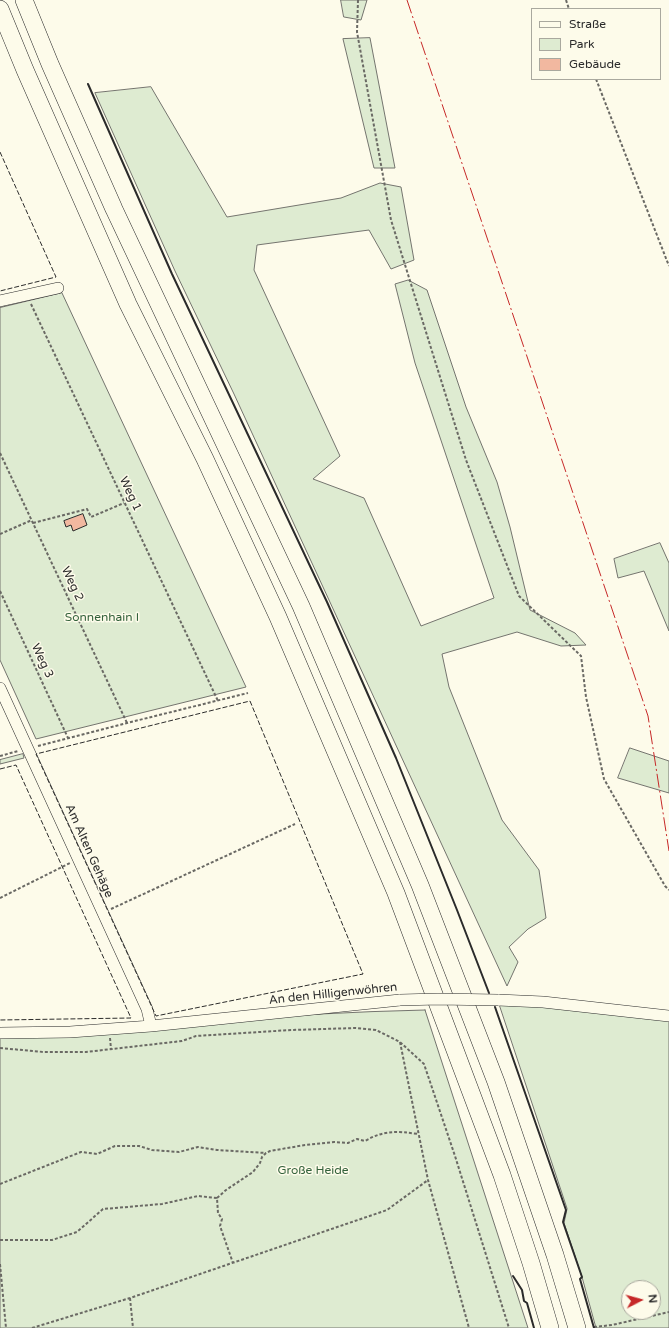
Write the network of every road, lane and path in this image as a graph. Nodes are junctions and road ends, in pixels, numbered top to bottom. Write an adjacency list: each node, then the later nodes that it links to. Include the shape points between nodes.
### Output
1 (24, 0): 49 (highway, via 114,209 301,606 420,885 498,1089)
2 (358, 0): 23 (path, via 357,32 391,220 466,460 519,596 581,656 586,697 604,780)
3 (0, 9): 48 (highway, via 128,304 278,617 396,894 502,1175)
4 (596, 80): 5 (path)
5 (669, 266)
6 (58, 288): 7 (street)
7 (27, 295): 8 (street); 10 (path, Weg 1)
8 (0, 301)
9 (0, 453): 11 (path, Weg 2)
10 (124, 503): 11 (path, via 91,517 87,509); 16 (path, Weg 1)
11 (32, 522): 12 (path); 17 (path, Weg 2)
12 (0, 534)
13 (0, 591): 18 (path, Weg 3)
14 (0, 688): 19 (street, Am Alten Gehäge)
15 (248, 693): 16 (path)
16 (218, 701): 17 (path)
17 (127, 722): 18 (path)
18 (68, 738): 19 (path)
19 (28, 749): 20 (path); 22 (street, Am Alten Gehäge)
20 (0, 756)
21 (295, 824): 25 (path)
22 (78, 859): 24 (path); 25 (street, Am Alten Gehäge)
23 (669, 890)
24 (0, 898)
25 (103, 913): 27 (street, Am Alten Gehäge, via 147,1009)
26 (669, 1016): 27 (street, An den Hilligenwöhren, bridge, via 543,1002 438,999 400,1000)
27 (151, 1026): 28 (street, An den Hilligenwöhren, via 70,1032)
28 (0, 1033)
29 (400, 1042): 30 (path, via 376,1030 356,1028 196,1036 182,1041 86,1052); 31 (path); 47 (path, via 424,1064)
30 (0, 1048)
31 (418, 1134): 32 (path, via 399,1131 376,1135 365,1141 357,1139 348,1143 305,1145); 33 (path)
32 (266, 1153): 34 (path, via 198,1147 179,1152 152,1150 139,1146 115,1146 96,1154 81,1152); 35 (path, via 253,1172)
33 (428, 1180): 37 (path, via 387,1210); 46 (path)
34 (0, 1184)
35 (217, 1198): 36 (path, via 198,1196 162,1204 103,1209 77,1232 52,1240); 37 (path, via 218,1213 222,1219 220,1226)
36 (0, 1240)
37 (233, 1263): 39 (path)
38 (0, 1264): 43 (path)
39 (130, 1298): 44 (path); 45 (path)
40 (669, 1312): 41 (path)
41 (612, 1325): 42 (path); 50 (path)
42 (594, 1327)
43 (6, 1328)
44 (32, 1328)
45 (133, 1328)
46 (469, 1328)
47 (509, 1328)
48 (550, 1328)
49 (578, 1328)
50 (613, 1328)

